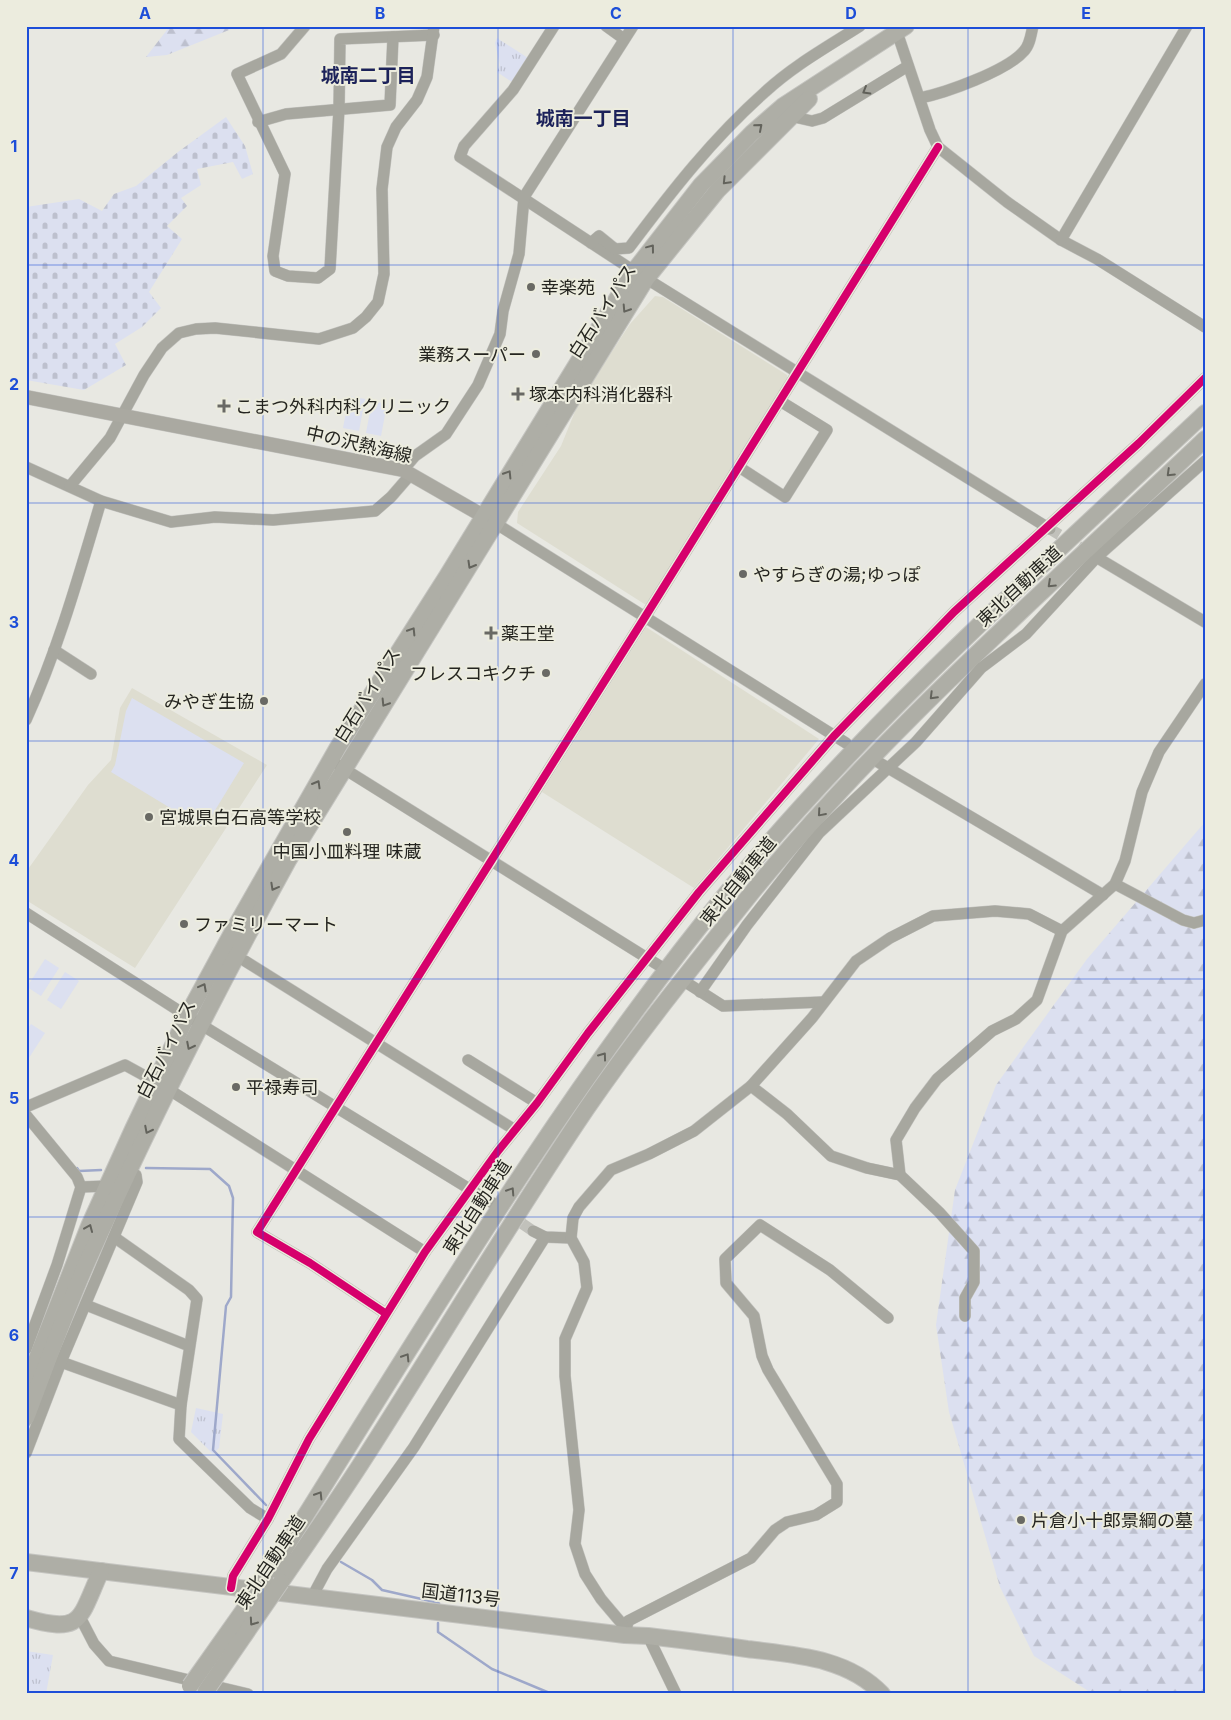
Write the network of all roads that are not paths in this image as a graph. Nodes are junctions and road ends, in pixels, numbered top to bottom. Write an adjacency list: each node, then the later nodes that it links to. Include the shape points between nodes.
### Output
1 (305, 26): 17 (street, via 280,54 237,74)
2 (554, 26): 19 (street, via 513,90 464,146 460,157)
3 (606, 26): 11 (street)
4 (633, 26): 11 (street)
5 (860, 26): 21 (street, via 780,80 736,119 681,178 629,248 615,249 599,236)
6 (1033, 26): 14 (street, via 1025,51 1016,58 960,87)
7 (1187, 26): 20 (street)
8 (434, 31): 10 (street); 29 (street, via 427,77 417,100 386,146 382,189 384,274 378,302 366,317 353,328 319,339 215,328 196,328 179,334 162,348)
9 (902, 32): 12 (highway, 白石バイパス); 13 (street)
10 (393, 37): 15 (street, via 390,105); 15 (street, via 340,39)
11 (624, 39): 19 (street)
12 (850, 63): 16 (highway, 白石バイパス); 22 (highway, 白石バイパス, one-way to 12, via 689,200 730,154 783,106)
13 (908, 66): 14 (street); 16 (street, one-way to 16, via 823,118 812,121)
14 (920, 98): 18 (street)
15 (339, 109): 17 (street, via 286,114); 17 (street, via 330,270 318,278 288,276 275,271 273,256 284,174)
16 (790, 116): 22 (highway, 白石バイパス, one-way to 22)
17 (258, 122)
18 (938, 147): 20 (street, via 1006,202); 24 (street)
19 (524, 197): 21 (street); 34 (street, via 519,254 500,334 478,385 446,434 415,456)
20 (1061, 240): 23 (street)
21 (591, 243): 22 (street)
22 (640, 275): 24 (street); 37 (highway, 白石バイパス)
23 (1205, 327)
24 (798, 372): 27 (street); 38 (street)
25 (1205, 378): 38 (street)
26 (26, 397): 29 (main road, 中の沢熱海線)
27 (780, 401): 33 (street); 33 (street, via 830,426 782,502)
28 (1205, 413): 105 (highway, 東北自動車道, one-way to 28, bridge, via 265,1580 471,1252 578,1091 624,1026 734,885 822,783 874,729 988,616)
29 (122, 416): 34 (main road, 中の沢熱海線); 35 (street, via 100,451)
30 (1205, 439): 106 (highway, 東北自動車道, one-way to 106, bridge, via 892,736 751,894 646,1027 589,1106 362,1461)
31 (1205, 461): 39 (street)
32 (26, 467): 35 (street)
33 (739, 467): 40 (street)
34 (407, 472): 36 (street, via 391,497 375,511 273,520 215,517 171,522); 37 (main road, 中の沢熱海線)
35 (70, 486): 36 (street)
36 (101, 501): 42 (street)
37 (489, 519): 40 (street); 49 (highway, 白石バイパス, via 471,566)
38 (1048, 528): 46 (street, via 954,612)
39 (1094, 556): 41 (street); 50 (street, via 1026,634 981,668)
40 (646, 617): 46 (street); 51 (street)
41 (1205, 622)
42 (54, 650): 43 (street); 45 (street, via 37,699)
43 (92, 674)
44 (1205, 684): 52 (street, via 1159,752 1142,792 1125,861)
45 (27, 717)
46 (834, 736): 47 (street); 57 (street, via 699,892)
47 (846, 743)
48 (878, 762): 50 (street)
49 (337, 765): 51 (street); 63 (highway, 白石バイパス, via 289,859)
50 (891, 768): 53 (street); 61 (street, via 819,833 746,925)
51 (492, 861): 57 (street); 64 (street)
52 (1115, 884): 53 (street); 55 (street, via 1183,920)
53 (1103, 895): 56 (street)
54 (26, 913): 63 (street)
55 (1205, 920)
56 (1062, 931): 62 (street, via 1029,914 996,911 933,916 890,938 856,961); 75 (street, via 1038,1000 1016,1020 992,1031 937,1079 915,1108 896,1140)
57 (648, 958): 59 (street); 68 (street)
58 (245, 962): 64 (street)
59 (663, 968)
60 (687, 983): 61 (street)
61 (700, 992): 62 (street, via 723,1006)
62 (823, 1002): 67 (street)
63 (194, 1020): 66 (highway, 白石バイパス); 70 (street)
64 (376, 1042): 70 (street); 72 (street)
65 (468, 1060): 68 (street)
66 (162, 1086): 69 (street, via 125,1066); 73 (highway, 白石バイパス, one-way to 73); 74 (street); 76 (highway, 白石バイパス)
67 (751, 1086): 75 (street, via 787,1114 831,1156); 83 (street, via 694,1131 611,1170 572,1218)
68 (537, 1103): 72 (street)
69 (28, 1105)
70 (336, 1108): 74 (street); 78 (street)
71 (27, 1120): 77 (street, via 77,1177)
72 (515, 1130): 78 (street)
73 (129, 1171): 81 (street, via 136,1174 137,1182); 92 (highway, 白石バイパス)
74 (296, 1171): 84 (street); 86 (street, via 257,1232)
75 (900, 1175): 87 (street, via 974,1251 974,1282 965,1298)
76 (107, 1186): 77 (street); 92 (highway, 白石バイパス, one-way to 76)
77 (81, 1187): 90 (street)
78 (469, 1189): 79 (street); 84 (street)
79 (494, 1204)
80 (533, 1231): 82 (street)
81 (114, 1237): 85 (street); 89 (street, via 197,1299)
82 (545, 1237): 83 (street); 100 (street, via 414,1447 327,1569)
83 (571, 1238): 103 (street, via 584,1262 587,1288 565,1339 565,1376 579,1510 576,1544 585,1574 623,1625)
84 (425, 1252): 86 (street)
85 (86, 1305): 89 (street); 91 (street)
86 (385, 1313): 96 (street, via 309,1438)
87 (965, 1316)
88 (888, 1318): 103 (street, via 830,1270 760,1225 726,1258 726,1283 754,1316 768,1370 837,1484 837,1502 816,1515 787,1522 775,1530 751,1558 628,1621)
89 (189, 1346): 93 (street)
90 (26, 1349)
91 (61, 1362): 93 (street); 95 (street)
92 (34, 1378): 94 (highway, 白石バイパス)
93 (181, 1405): 96 (street, via 179,1439 250,1508)
94 (26, 1418)
95 (26, 1453)
96 (268, 1519): 99 (street, via 233,1576)
97 (26, 1562): 98 (highway, 国道113号)
98 (101, 1571): 99 (highway, 国道113号); 101 (highway)
99 (231, 1588): 100 (highway, 国道113号)
100 (312, 1597): 103 (highway, 国道113号)
101 (80, 1617): 102 (highway, via 61,1626); 107 (street, via 94,1644 109,1661)
102 (26, 1618)
103 (625, 1635): 104 (highway, 国道113号)
104 (648, 1636): 108 (street); 109 (highway, 国道113号, via 810,1657 836,1664 860,1676)
105 (184, 1694)
106 (204, 1694)
107 (248, 1694)
108 (676, 1694)
109 (882, 1694)

